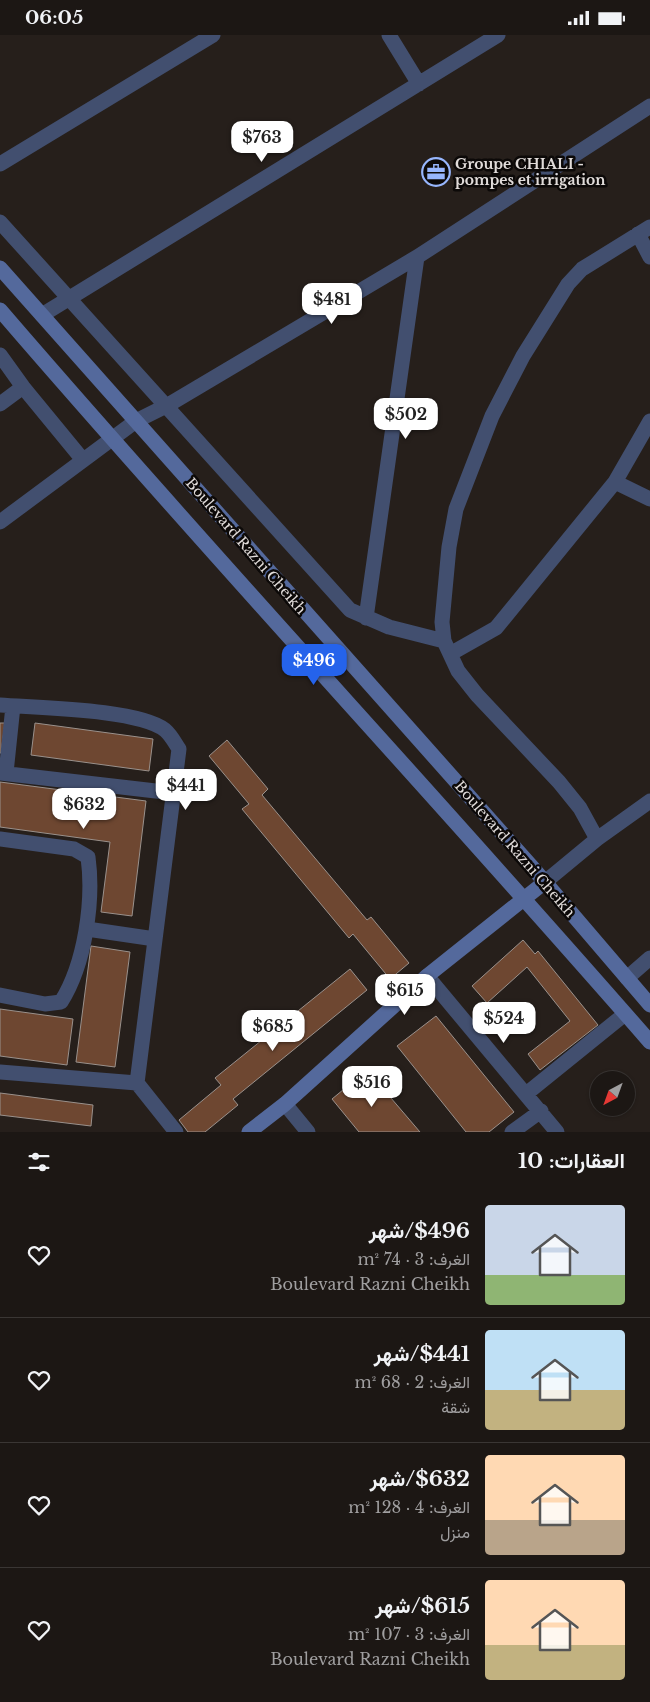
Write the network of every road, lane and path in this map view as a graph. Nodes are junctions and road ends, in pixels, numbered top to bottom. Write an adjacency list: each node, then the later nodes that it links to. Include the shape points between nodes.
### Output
1 (213, 35): 6 (street)
2 (389, 35): 4 (street)
3 (498, 35): 4 (street)
4 (419, 84): 12 (street)
5 (650, 106): 9 (street)
6 (0, 164)
7 (0, 222): 12 (street)
8 (644, 230): 10 (street); 27 (street, via 582,269 568,284 523,356 492,417 456,509 442,622)
9 (417, 257): 18 (street); 26 (street)
10 (650, 257)
11 (0, 268): 14 (main road, Boulevard Razni Cheikh)
12 (70, 298): 14 (street); 18 (street)
13 (1, 312): 21 (main road, Boulevard Razni Cheikh)
14 (42, 315): 19 (main road, Boulevard Razni Cheikh)
15 (0, 355): 16 (street)
16 (23, 387): 17 (street); 22 (street)
17 (0, 404)
18 (168, 405): 19 (street); 26 (street, via 345,604)
19 (136, 421): 21 (street); 34 (main road, Boulevard Razni Cheikh)
20 (650, 421): 23 (street)
21 (111, 439): 22 (street); 35 (main road, Boulevard Razni Cheikh)
22 (83, 460): 25 (street)
23 (615, 482): 24 (street); 27 (street, via 496,628)
24 (650, 499)
25 (0, 523)
26 (366, 618): 27 (street)
27 (447, 648): 33 (street, via 458,671 570,795)
28 (7, 705): 29 (street); 30 (street, via 76,709 150,722 166,731 179,749)
29 (3, 773): 30 (street)
30 (173, 793): 37 (street)
31 (650, 801): 33 (street)
32 (0, 839): 36 (street, via 74,849 88,857)
33 (598, 839): 34 (street)
34 (545, 882): 35 (main road); 40 (main road, Boulevard Razni Cheikh)
35 (525, 898): 39 (main road); 43 (main road, Boulevard Razni Cheikh)
36 (87, 929): 37 (street); 41 (street, via 69,989 61,1002 45,1004)
37 (155, 939): 46 (street)
38 (650, 958): 40 (street)
39 (427, 976): 47 (street); 48 (main road)
40 (627, 978): 42 (main road, Boulevard Razni Cheikh)
41 (0, 995)
42 (650, 1005)
43 (625, 1014): 44 (main road, Boulevard Razni Cheikh); 47 (street)
44 (650, 1042)
45 (0, 1072): 46 (street)
46 (137, 1083): 50 (street)
47 (526, 1094): 49 (street)
48 (285, 1104): 51 (main road); 52 (street)
49 (541, 1111): 53 (street); 54 (street)
50 (176, 1132)
51 (249, 1132)
52 (308, 1132)
53 (512, 1132)
54 (557, 1132)

